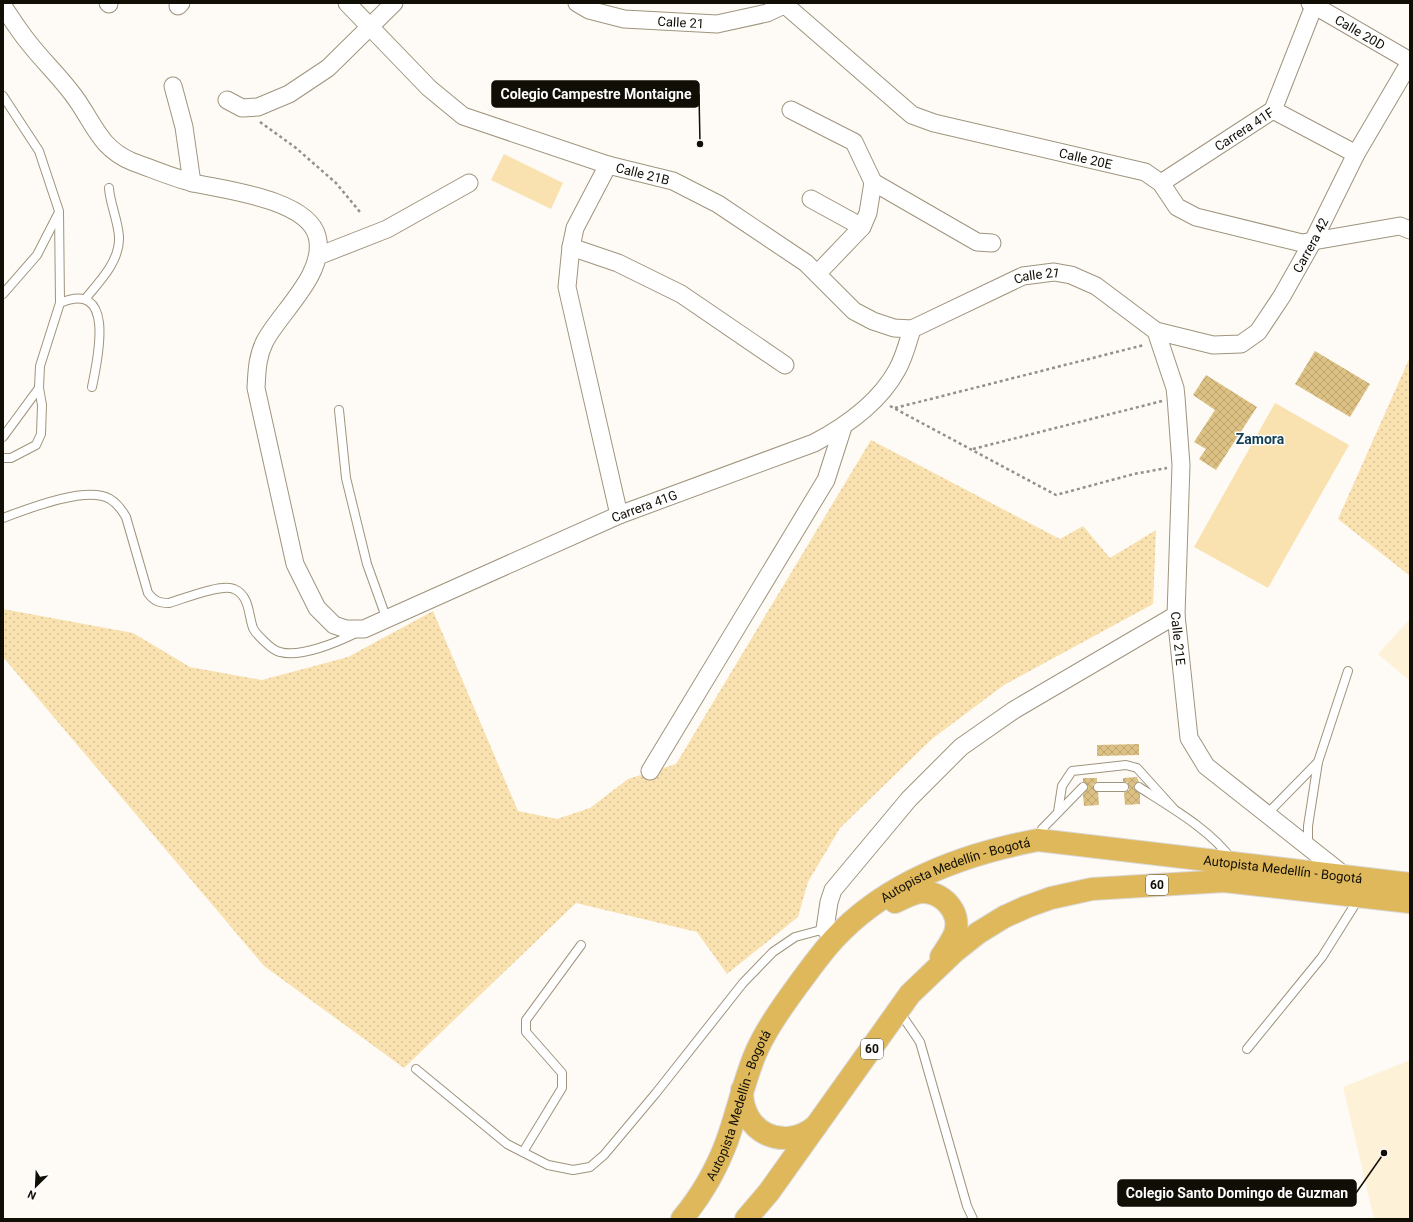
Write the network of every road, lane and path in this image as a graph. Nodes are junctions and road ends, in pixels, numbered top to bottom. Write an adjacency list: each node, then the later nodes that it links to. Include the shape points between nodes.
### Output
1 (347, 3): 7 (street, Calle 21B)
2 (394, 3): 7 (street)
3 (577, 3): 4 (street, Calle 21, via 589,10 624,19 717,24 767,13)
4 (784, 4): 19 (street, Calle 20E, via 912,115 934,123 1144,172)
5 (1312, 4): 8 (street, Calle 20D); 13 (street, Carrera 41F)
6 (3, 6): 17 (street, via 28,43 74,96 103,140 115,153)
7 (369, 28): 11 (street, via 328,68 289,94 258,107); 15 (street, Calle 21B, via 429,88 464,116)
8 (1410, 61): 14 (street, Carrera 42)
9 (173, 86): 17 (street, via 184,127)
10 (3, 96): 22 (lane, via 39,151)
11 (235, 104): 23 (path, via 336,183)
12 (791, 110): 16 (street, via 854,142)
13 (1273, 110): 14 (street); 19 (street, Carrera 41F)
14 (1356, 154): 26 (street, Carrera 42)
15 (608, 165): 28 (street, via 575,228); 30 (street, Calle 21B, via 673,181 718,204 806,263)
16 (873, 182): 25 (street, via 868,213); 27 (street, via 977,242)
17 (192, 183): 29 (street, via 241,192 285,205 312,226 317,235)
18 (469, 183): 29 (street, via 387,229)
19 (1161, 183): 26 (street, Calle 20E, via 1177,207 1196,217 1302,243)
20 (109, 188): 32 (lane, via 119,238 116,253 110,267)
21 (811, 199): 25 (street)
22 (59, 211): 31 (lane, via 37,255); 33 (lane)
23 (360, 212)
24 (1407, 225): 26 (street, Calle 20E)
25 (862, 227): 30 (street)
26 (1313, 241): 35 (street, Carrera 42, via 1258,332 1241,344 1213,345)
27 (992, 243)
28 (571, 247): 36 (street, via 618,263 681,294); 48 (street, via 567,287)
29 (318, 256): 52 (street, via 310,276 265,341 257,361 256,388 295,564 316,608 334,625 346,629)
30 (817, 274): 34 (street, Calle 21B, via 854,311 894,328)
31 (3, 294)
32 (86, 298): 33 (lane, via 70,298); 37 (lane, via 97,312 99,323 100,346)
33 (60, 303): 38 (lane, via 40,366)
34 (912, 329): 35 (street, Calle 21, via 1023,276 1054,272 1072,275 1096,286); 40 (street, Carrera 41G, via 897,370)
35 (1158, 336): 39 (street, Calle 21E); 41 (path)
36 (785, 364)
37 (92, 387)
38 (39, 388): 44 (lane); 46 (lane, via 42,405 41,434 36,445 11,458)
39 (1176, 397): 45 (path); 47 (street, Calle 21E)
40 (877, 398): 41 (path); 43 (street, Carrera 41G)
41 (895, 408): 45 (path)
42 (339, 410): 51 (lane, via 346,478 367,564)
43 (843, 427): 48 (street, Carrera 41G, via 814,443); 55 (street, via 826,480)
44 (3, 437)
45 (972, 450): 47 (path, via 1056,495 1134,474)
46 (3, 458)
47 (1181, 465): 50 (street, Calle 21E)
48 (619, 515): 51 (street, Carrera 41G)
49 (3, 518): 52 (lane, via 55,499 92,495 109,498 120,507 126,517 152,599 160,603 169,603 223,588 232,588 247,602 254,630 269,646 280,652 304,651 337,642)
50 (1176, 615): 62 (street, Calle 21E, via 1189,738 1206,766); 71 (street, via 1014,710 961,747 909,799 843,877 829,902)
51 (386, 617): 52 (street, Carrera 41G)
52 (364, 629)
53 (1348, 671): 54 (lane)
54 (1318, 762): 62 (lane); 64 (lane, via 1308,826)
55 (650, 771)
56 (1083, 787): 61 (lane)
57 (1098, 787): 58 (lane)
58 (1124, 787)
59 (1139, 787): 60 (lane)
60 (1174, 809): 61 (lane, via 1137,768 1126,766 1072,771 1062,786); 65 (lane, via 1223,847)
61 (1058, 812): 63 (lane, via 1042,829)
62 (1267, 814): 64 (street, Calle 21E)
63 (1038, 840): 65 (highway, Autopista Medellín - Bogotá); 70 (highway, Autopista Medellín - Bogotá, via 999,847 962,858 891,893)
64 (1308, 847): 66 (street, Calle 21E)
65 (1233, 862): 66 (highway, Autopista Medellín - Bogotá)
66 (1345, 876): 67 (highway, Autopista Medellín - Bogotá)
67 (1410, 884)
68 (1360, 896): 69 (highway, Autopista Medellín - Bogotá / 60); 73 (highway, Autopista Medellín - Bogotá / 60, via 1224,881 1073,892 1004,917 954,952); 75 (lane, via 1322,957)
69 (1410, 902)
70 (859, 916): 71 (highway, Autopista Medellín - Bogotá); 73 (highway, via 920,892 931,893 945,900 953,909 955,933)
71 (830, 933): 77 (highway, Autopista Medellín - Bogotá, via 812,965 772,1024 755,1055); 79 (lane, via 795,937 773,952 743,983 604,1155 590,1167 573,1170 548,1165)
72 (581, 945): 79 (lane, via 526,1020 526,1032 562,1073 562,1088)
73 (929, 977): 74 (highway, Autopista Medellín - Bogotá / 60, via 910,994)
74 (898, 1011): 78 (highway, Autopista Medellín - Bogotá / 60); 82 (lane, via 920,1042 967,1206)
75 (1246, 1049)
76 (416, 1069): 79 (lane, via 507,1144)
77 (742, 1087): 78 (highway, via 746,1115 754,1126 766,1134 794,1138 807,1133); 80 (highway, Autopista Medellín - Bogotá, via 724,1148 708,1182)
78 (818, 1124): 81 (highway, Autopista Medellín - Bogotá / 60, via 769,1192)
79 (522, 1152)
80 (682, 1219)
81 (746, 1219)
82 (973, 1219)

